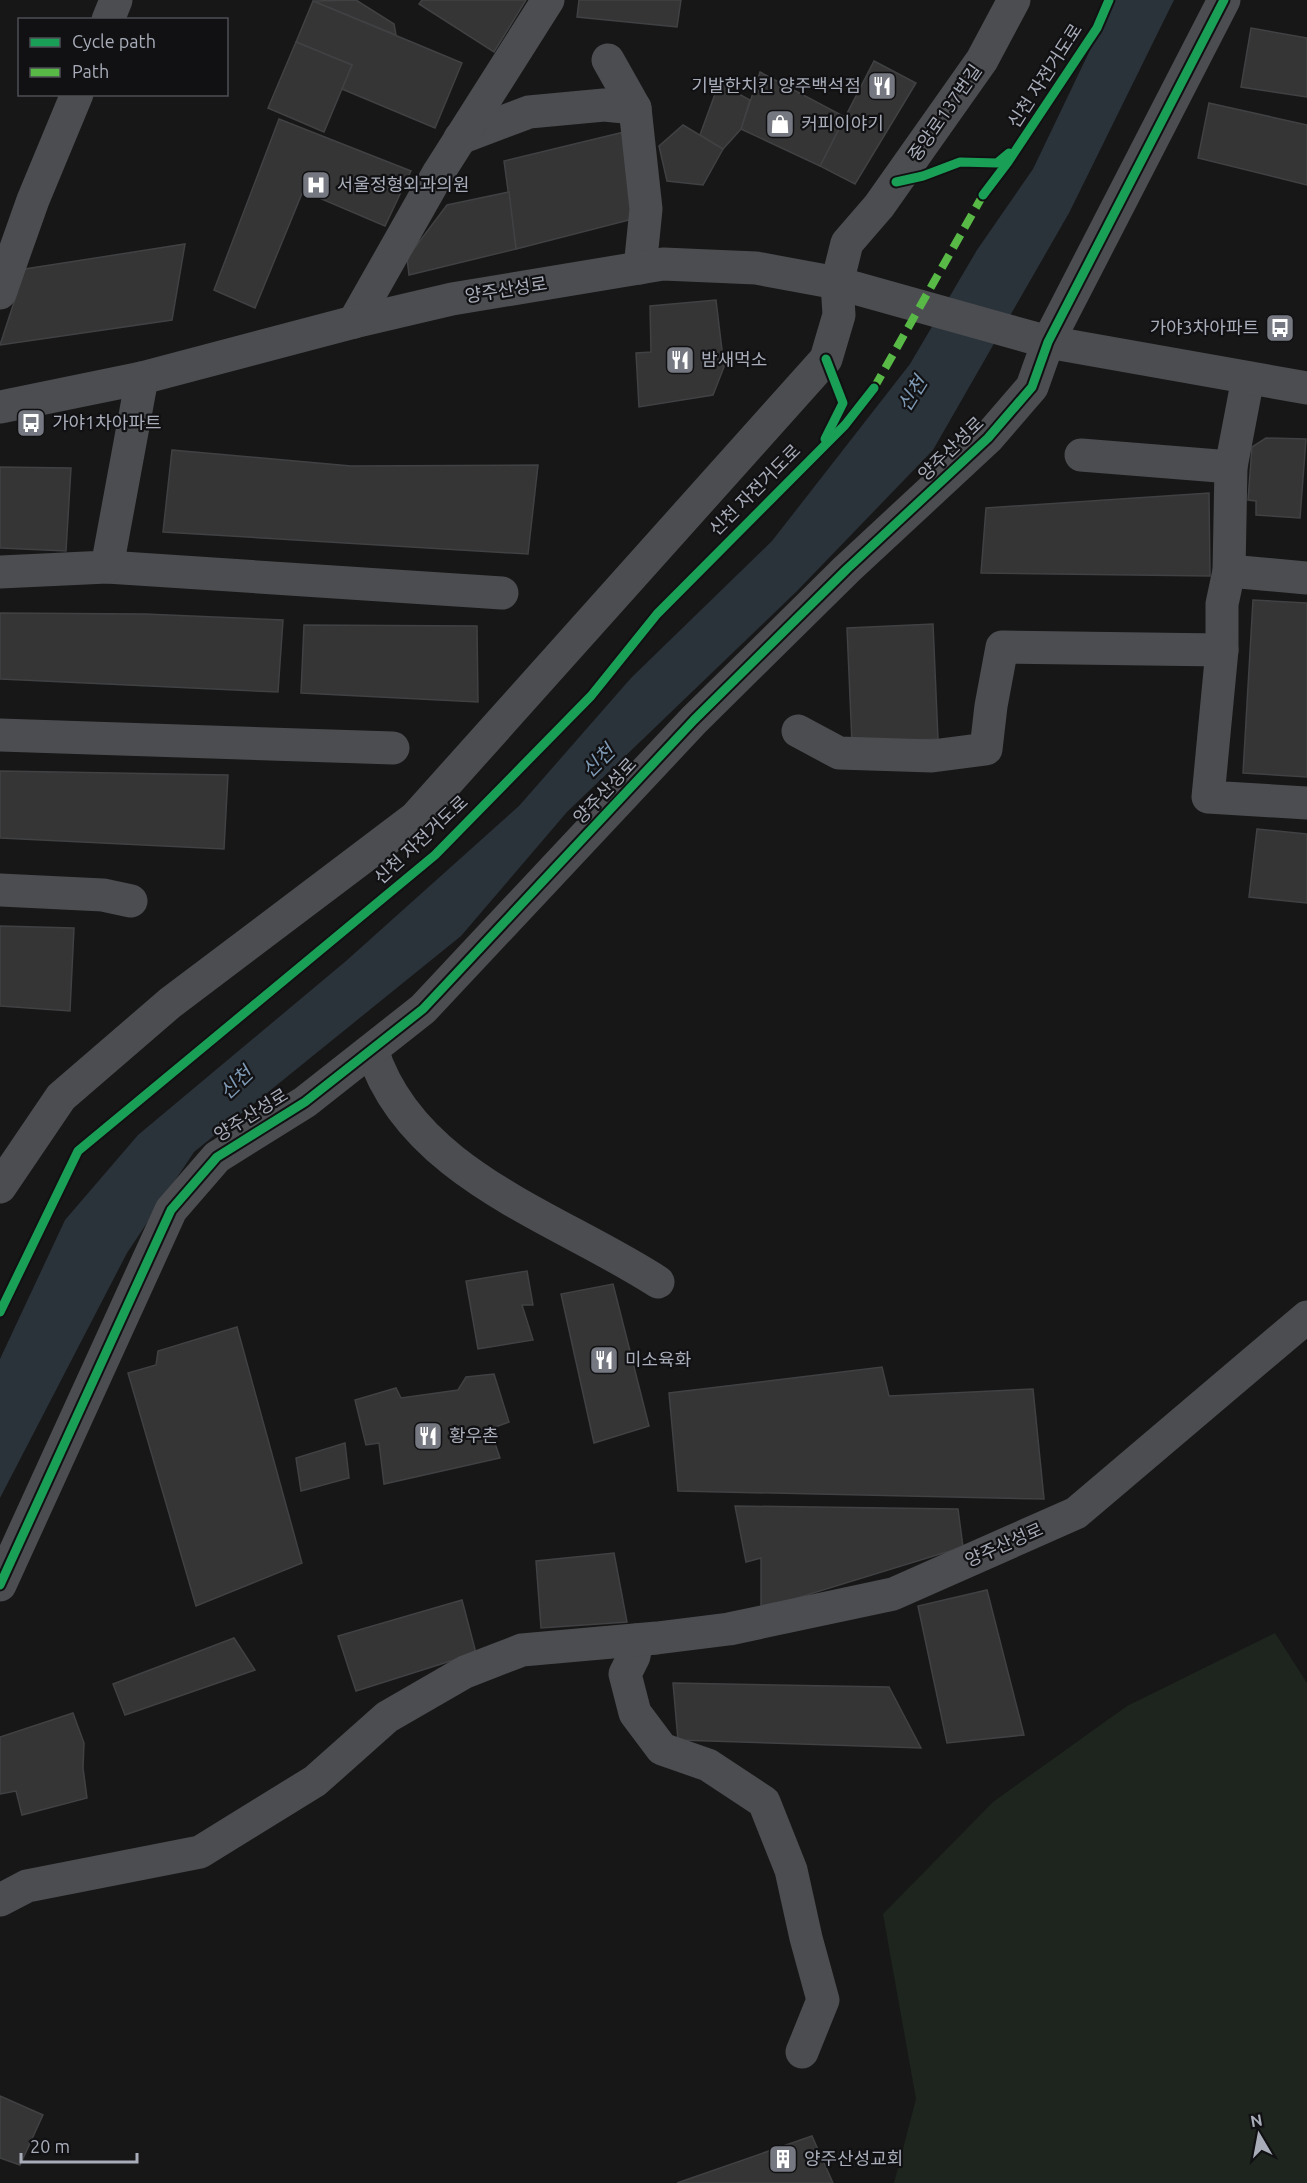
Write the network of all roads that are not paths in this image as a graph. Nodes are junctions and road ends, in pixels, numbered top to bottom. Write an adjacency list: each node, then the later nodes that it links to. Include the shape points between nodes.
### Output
1 (116, 0): 5 (street)
2 (548, 0): 9 (street)
3 (1014, 0): 11 (street, 중앙로137번길, via 982,60 879,206 847,243)
4 (1224, 0): 14 (street, 양주산성로)
5 (109, 18)
6 (608, 60): 8 (street)
7 (76, 96): 12 (street)
8 (636, 108): 9 (street, via 604,105 529,112); 10 (street, via 646,209)
9 (460, 138): 13 (street)
10 (640, 268): 11 (street, 양주산성로, via 663,264 756,268); 13 (street, 양주산성로, via 452,299)
11 (837, 283): 14 (street, 양주산성로); 34 (street, 중앙로137번길, via 839,315 826,359 416,818 170,1003 61,1097)
12 (0, 293)
13 (354, 322): 15 (street, 양주산성로)
14 (1036, 338): 16 (street); 33 (street, 양주산성로, via 1032,387 988,438 847,569 694,720 423,1009)
15 (142, 378): 18 (street, 양주산성로); 21 (street)
16 (1248, 378): 17 (street); 20 (street)
17 (1307, 388)
18 (0, 407)
19 (1081, 454): 20 (street)
20 (1231, 467): 23 (street)
21 (107, 567): 22 (street); 25 (street)
22 (0, 572)
23 (1229, 572): 24 (street); 26 (street, via 1222,604)
24 (1307, 578)
25 (502, 593)
26 (1222, 650): 27 (street, via 1002,647 986,749 932,756 839,753); 30 (street, via 1208,797)
27 (798, 731)
28 (0, 735): 29 (street)
29 (393, 748)
30 (1307, 803)
31 (0, 890): 32 (street, via 103,895)
32 (131, 901)
33 (372, 1050): 35 (street, via 380,1075 413,1125 493,1191); 37 (street, 양주산성로, via 305,1102 217,1156 171,1210)
34 (0, 1187)
35 (658, 1282)
36 (1307, 1317): 38 (street, 양주산성로, via 1076,1513 893,1594 729,1629)
37 (0, 1585)
38 (637, 1640): 39 (street, 양주산성로, via 522,1650 465,1672 387,1717 315,1781 200,1851 27,1886); 40 (street, via 625,1674 636,1713 662,1749 708,1765 764,1802 792,1870 823,2000)
39 (0, 1900)
40 (802, 2052)

